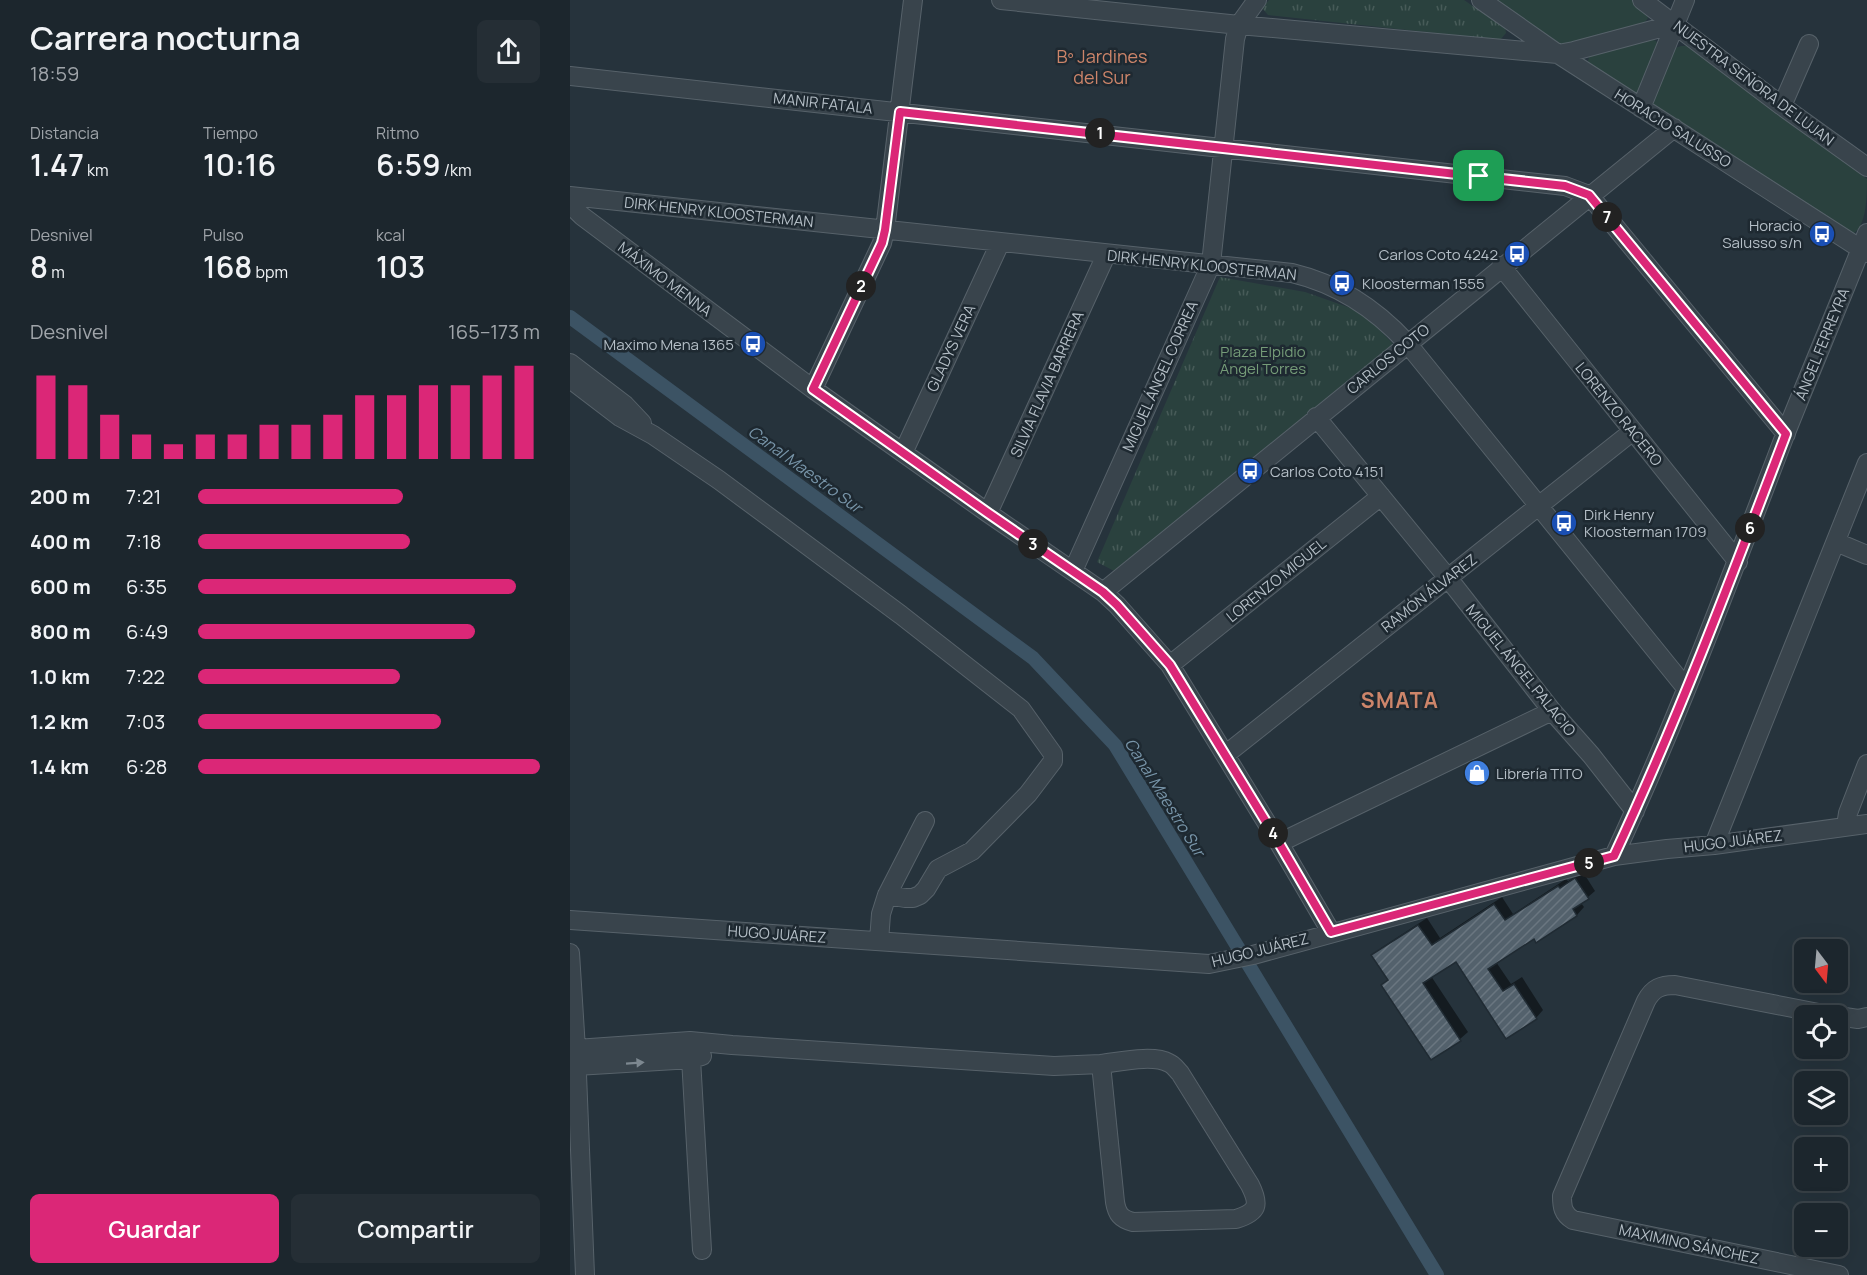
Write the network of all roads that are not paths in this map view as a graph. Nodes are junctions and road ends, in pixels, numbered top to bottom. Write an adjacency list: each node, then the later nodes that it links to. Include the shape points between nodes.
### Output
1 (914, 0): 14 (street)
2 (1001, 0): 8 (street)
3 (1257, 0): 8 (street, MIGUEL ÁNGEL CORREA)
4 (1481, 0): 10 (street, HORACIO SALUSSO)
5 (1642, 0): 7 (street, NUESTRA SEÑORA DE LUJAN)
6 (1686, 0): 7 (street)
7 (1675, 24): 10 (street); 12 (street, NUESTRA SEÑORA DE LUJAN); 13 (street)
8 (1239, 25): 10 (street); 16 (street, MIGUEL ÁNGEL CORREA)
9 (1809, 44): 12 (street)
10 (1558, 54): 13 (street, HORACIO SALUSSO)
11 (570, 76): 14 (street, MANIR FATALA)
12 (1782, 106): 17 (street, NUESTRA SEÑORA DE LUJAN)
13 (1641, 108): 15 (street, HORACIO SALUSSO)
14 (900, 112): 16 (street, MANIR FATALA); 21 (street)
15 (1674, 128): 18 (street, CARLOS COTO); 23 (street, HORACIO SALUSSO)
16 (1223, 147): 18 (street, MANIR FATALA, via 1565,186); 25 (street, MIGUEL ÁNGEL CORREA)
17 (1867, 167)
18 (1589, 195): 26 (street, CARLOS COTO); 33 (street)
19 (570, 196): 21 (street, DIRK HENRY KLOOSTERMAN)
20 (570, 204): 30 (street, MÁXIMO MENNA)
21 (885, 230): 22 (street, DIRK HENRY KLOOSTERMAN); 30 (street)
22 (1000, 243): 24 (street, DIRK HENRY KLOOSTERMAN); 35 (street, GLADYS VERA)
23 (1865, 244): 33 (street, ÁNGEL FERREYRA)
24 (1106, 255): 25 (street, DIRK HENRY KLOOSTERMAN); 39 (street, SILVIA FLAVIA BARRERA)
25 (1210, 264): 27 (street, DIRK HENRY KLOOSTERMAN, via 1314,278 1360,302); 43 (street, MIGUEL ÁNGEL CORREA)
26 (1501, 266): 27 (street, CARLOS COTO); 32 (street, LORENZO RACERO)
27 (1407, 343): 31 (street, CARLOS COTO); 38 (street, DIRK HENRY KLOOSTERMAN)
28 (570, 363): 34 (street, via 625,405)
29 (570, 379): 34 (street, via 620,417)
30 (813, 389): 35 (street, MÁXIMO MENNA)
31 (1316, 417): 37 (street, MIGUEL ÁNGEL PALACIO); 45 (street, CARLOS COTO)
32 (1633, 431): 38 (street, RAMÓN ÁLVAREZ); 42 (street, LORENZO RACERO)
33 (1786, 434): 42 (street, ÁNGEL FERREYRA)
34 (653, 435): 58 (street, via 815,551 1022,709 1053,754 1053,761 1028,794 972,851 938,868 920,895)
35 (903, 453): 39 (street, MÁXIMO MENNA)
36 (1867, 464): 40 (street)
37 (1381, 496): 44 (street, MIGUEL ÁNGEL PALACIO); 46 (street, LORENZO MIGUEL)
38 (1539, 506): 44 (street, RAMÓN ÁLVAREZ); 47 (street, DIRK HENRY KLOOSTERMAN)
39 (988, 513): 43 (street, MÁXIMO MENNA)
40 (1836, 542): 41 (street); 56 (street)
41 (1867, 555)
42 (1738, 562): 47 (street, ÁNGEL FERREYRA)
43 (1072, 571): 45 (street, MÁXIMO MENNA)
44 (1448, 578): 48 (street, MIGUEL ÁNGEL PALACIO); 49 (street, RAMÓN ÁLVAREZ)
45 (1103, 592): 46 (street, MÁXIMO MENNA)
46 (1170, 665): 49 (street, MÁXIMO MENNA)
47 (1686, 688): 51 (street, ÁNGEL FERREYRA)
48 (1552, 711): 51 (street, MIGUEL ÁNGEL PALACIO); 55 (street)
49 (1225, 755): 55 (street, MÁXIMO MENNA)
50 (1867, 764): 54 (street)
51 (1635, 811): 57 (street, ÁNGEL FERREYRA)
52 (925, 821): 58 (street)
53 (1867, 824): 54 (street, HUGO JUÁREZ)
54 (1846, 826): 56 (street, HUGO JUÁREZ)
55 (1279, 843): 60 (street, MÁXIMO MENNA)
56 (1714, 845): 57 (street, HUGO JUÁREZ)
57 (1614, 856): 60 (street, HUGO JUÁREZ)
58 (887, 895): 61 (street)
59 (570, 920): 61 (street, HUGO JUÁREZ)
60 (1331, 932): 61 (street, HUGO JUÁREZ, via 1209,964)
61 (879, 941)
62 (570, 953): 68 (street)
63 (1794, 1008): 74 (street, MAXIMINO SÁNCHEZ, via 1675,985 1657,988 1646,1001 1562,1196 1563,1210 1573,1221)
64 (1867, 1017): 65 (street)
65 (1848, 1018)
66 (690, 1041): 67 (street); 68 (street); 69 (street)
67 (732, 1045): 69 (street); 70 (street, via 1054,1066)
68 (576, 1058): 69 (street, one-way to 69); 71 (street)
69 (692, 1059): 72 (street)
70 (1101, 1064): 70 (street, via 1115,1202 1121,1217 1133,1222 1236,1219 1253,1210 1257,1204 1250,1185 1172,1064 1152,1059)
71 (576, 1203): 73 (street)
72 (702, 1250)
73 (585, 1275)
74 (1839, 1275)

